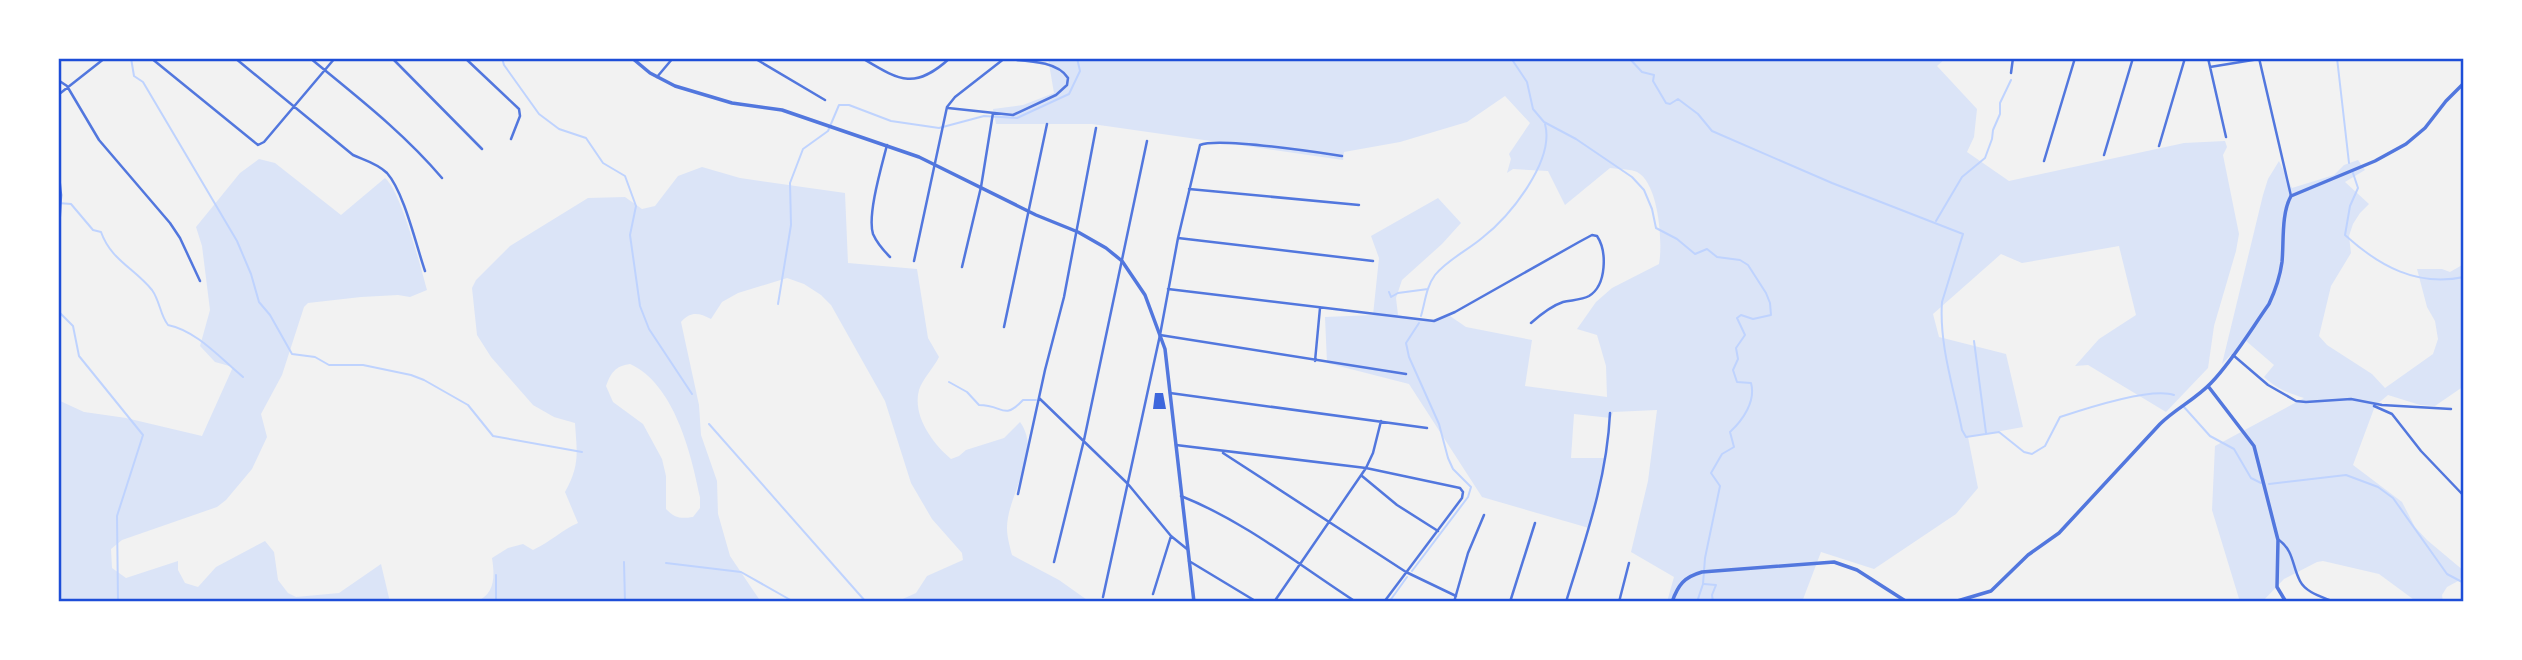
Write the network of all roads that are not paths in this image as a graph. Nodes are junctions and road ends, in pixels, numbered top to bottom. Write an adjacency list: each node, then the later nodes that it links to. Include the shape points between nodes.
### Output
1 (105, 58): 26 (street)
2 (151, 58): 29 (street, via 256,144 261,144)
3 (235, 58): 29 (street)
4 (310, 58): 21 (street)
5 (335, 58): 21 (street)
6 (393, 58): 39 (street)
7 (465, 58): 35 (street, via 519,109)
8 (632, 58): 23 (street)
9 (673, 58): 23 (street)
10 (754, 58): 28 (street)
11 (862, 58): 12 (street, via 892,76 910,80 929,74)
12 (950, 58)
13 (2013, 58): 22 (street)
14 (2075, 58): 42 (street)
15 (2133, 58): 40 (street)
16 (2185, 58): 38 (street)
17 (2208, 58): 20 (street)
18 (2259, 58): 20 (street); 48 (street)
19 (1005, 59): 30 (street); 31 (street, via 1051,67 1065,73 1068,82 1059,92 1018,113)
20 (2210, 67): 34 (street)
21 (325, 71): 29 (street); 45 (street, via 414,147)
22 (2011, 73)
23 (657, 77): 37 (street, via 704,95 782,110)
24 (58, 80): 26 (street)
25 (2464, 83): 48 (street, via 2406,144 2375,162)
26 (67, 86): 27 (street); 60 (street, via 99,140 170,223)
27 (58, 95)
28 (825, 100)
29 (294, 106): 59 (street, via 353,155 386,173 398,191)
30 (947, 107): 31 (street); 43 (street)
31 (993, 113): 46 (street)
32 (1047, 124): 50 (street)
33 (1096, 128): 51 (street)
34 (2226, 136)
35 (511, 139)
36 (1147, 141): 56 (street)
37 (887, 145): 43 (street); 54 (street, via 872,228)
38 (2159, 146)
39 (482, 149)
40 (2104, 155)
41 (1342, 156): 47 (street, via 1207,143 1199,148)
42 (2044, 162)
43 (934, 164): 46 (street); 55 (street)
44 (58, 165): 53 (street)
45 (442, 178)
46 (981, 187): 50 (street); 58 (street)
47 (1189, 189): 49 (street); 52 (street)
48 (2291, 196): 66 (street, via 2279,279 2269,304)
49 (1359, 205)
50 (1028, 211): 51 (street); 64 (street)
51 (1078, 232): 56 (street); 71 (street)
52 (1178, 238): 57 (street); 61 (street)
53 (58, 249)
54 (890, 257)
55 (914, 261)
56 (1122, 261): 65 (street, via 1145,295); 77 (street)
57 (1373, 261)
58 (961, 267)
59 (425, 271)
60 (200, 281)
61 (1168, 289): 62 (street); 65 (street)
62 (1320, 307): 63 (street, via 1436,320 1597,236 1604,270 1593,292 1556,305); 67 (street)
63 (1531, 323)
64 (1004, 327)
65 (1160, 335): 67 (street); 70 (street); 82 (street)
66 (2233, 355): 69 (street); 72 (street, via 2292,399)
67 (1315, 360): 68 (street)
68 (1406, 374)
69 (2208, 386): 91 (street, via 2254,446); 112 (street, via 2160,424 2064,528 1996,587)
70 (1169, 393): 75 (street); 78 (street)
71 (1039, 398): 77 (street); 83 (street)
72 (2369, 404): 73 (street); 85 (street, via 2392,414)
73 (2451, 409)
74 (1610, 413): 108 (street, via 1609,442 1596,501)
75 (1381, 421): 76 (street); 80 (street)
76 (1427, 428)
77 (1084, 440): 82 (street); 94 (street)
78 (1176, 445): 79 (street); 84 (street)
79 (1220, 451): 80 (street); 87 (street)
80 (1366, 468): 81 (street); 89 (street, via 1462,489 1462,498)
81 (1362, 476): 87 (street); 89 (street)
82 (1128, 484): 90 (street); 100 (street)
83 (1018, 494)
84 (1181, 496): 92 (street); 96 (street, via 1244,527)
85 (2464, 496)
86 (1484, 515): 99 (street)
87 (1330, 522): 96 (street); 97 (street)
88 (1535, 523): 107 (street)
89 (1438, 531): 97 (street)
90 (1171, 536): 92 (street); 98 (street)
91 (2278, 540): 113 (street, via 2277,587); 114 (street, via 2290,552 2303,584)
92 (1187, 549): 93 (street)
93 (1189, 561): 101 (street); 102 (street)
94 (1054, 562)
95 (1629, 563): 109 (street)
96 (1301, 566): 103 (street); 104 (street)
97 (1406, 572): 99 (street); 105 (street)
98 (1153, 594)
99 (1455, 596): 106 (street)
100 (1103, 597)
101 (1194, 602)
102 (1257, 602)
103 (1274, 602)
104 (1356, 602)
105 (1384, 602)
106 (1454, 602)
107 (1510, 602)
108 (1566, 602)
109 (1619, 602)
110 (1672, 602): 111 (street, via 1684,580 1702,572 1834,562 1857,570)
111 (1907, 602)
112 (1954, 602)
113 (2286, 602)
114 (2334, 602)

